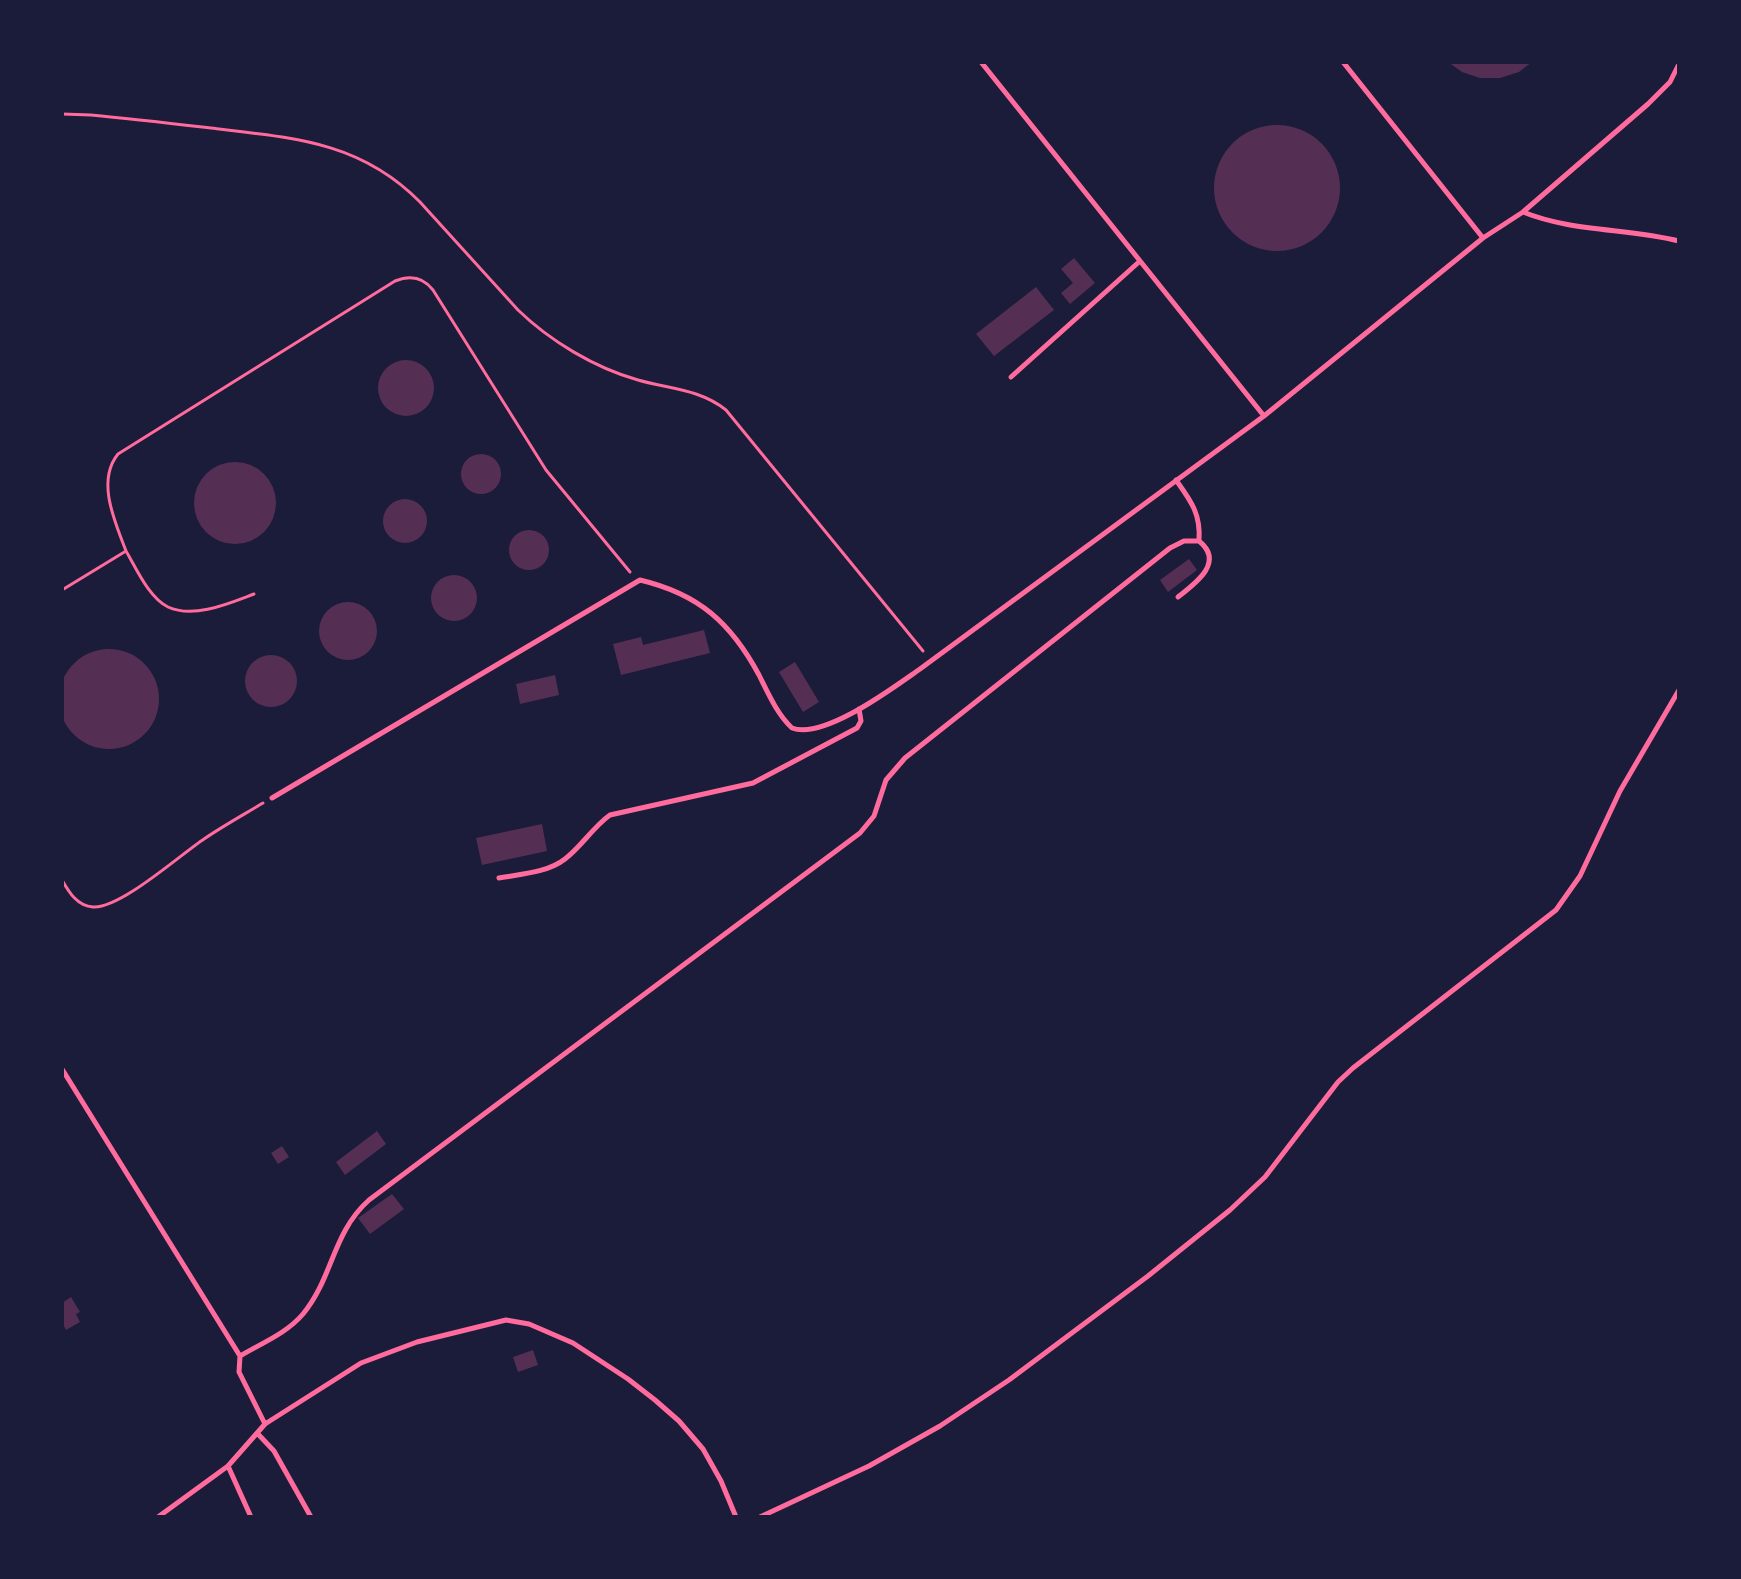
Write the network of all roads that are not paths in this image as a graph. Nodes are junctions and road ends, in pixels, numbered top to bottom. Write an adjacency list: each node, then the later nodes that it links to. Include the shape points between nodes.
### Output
1 (981, 62): 7 (lane)
2 (1343, 62): 5 (lane)
3 (1679, 64): 4 (lane, via 1657,95)
4 (1523, 212): 5 (lane); 6 (lane)
5 (1483, 238): 9 (lane)
6 (1679, 241)
7 (1140, 261): 8 (lane); 9 (lane)
8 (1011, 377)
9 (1264, 416): 10 (lane)
10 (1176, 480): 11 (lane, via 1196,508); 14 (lane)
11 (1199, 541): 12 (lane, via 1207,549 1209,564 1202,578); 18 (lane, via 1170,548 905,758 886,780 874,816 860,833 363,1206 345,1227 303,1313)
12 (1178, 597)
13 (1679, 690): 26 (lane, via 1620,791 1580,876 1556,910 1345,1075 1243,1199 1148,1276 952,1418 869,1466)
14 (859, 709): 15 (lane, via 820,727 792,728 720,620 696,602 640,580); 16 (lane, via 857,728 753,783 610,815 554,866)
15 (272, 798)
16 (499, 878)
17 (62, 1069): 18 (lane)
18 (240, 1356): 19 (lane, via 239,1372)
19 (265, 1424): 20 (lane); 25 (lane, via 374,1357 450,1332 518,1321 591,1353 679,1421 710,1461)
20 (258, 1434): 21 (lane); 24 (lane, via 274,1451)
21 (228, 1466): 22 (lane); 23 (lane)
22 (158, 1517)
23 (251, 1517)
24 (311, 1517)
25 (736, 1517)
26 (760, 1517)

